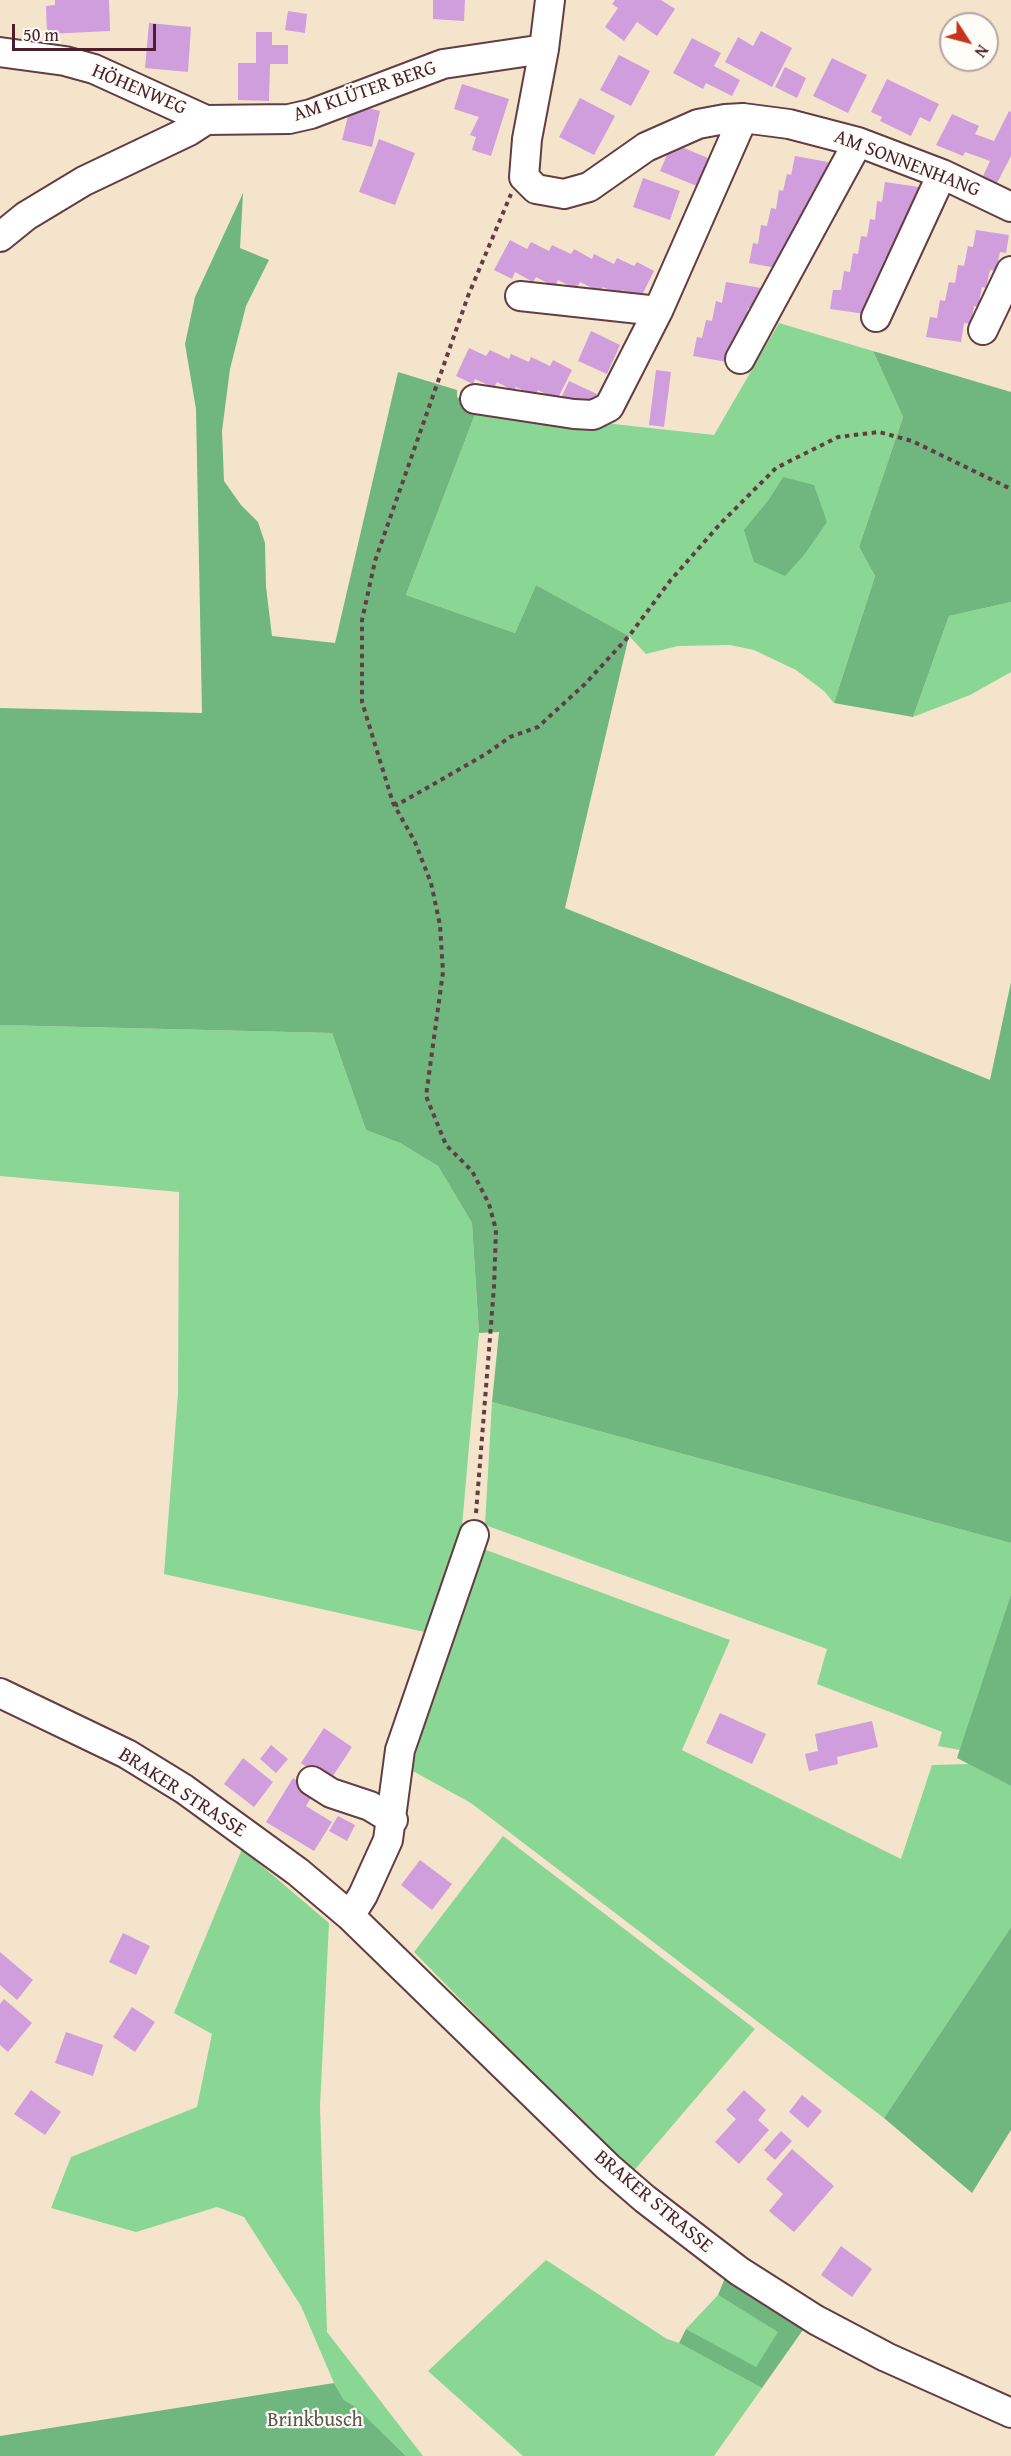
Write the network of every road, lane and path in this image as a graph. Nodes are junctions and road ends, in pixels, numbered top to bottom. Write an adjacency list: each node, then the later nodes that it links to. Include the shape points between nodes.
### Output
1 (550, 0): 2 (street)
2 (544, 49): 5 (street, AM KLÜTER BERG, via 443,64 289,119); 8 (street)
3 (0, 52): 5 (street, HÖHENWEG, via 94,69)
4 (743, 118): 6 (street, AM SONNENHANG, via 789,124); 8 (street, AM SONNENHANG, via 698,124 646,147 589,187 564,194 536,189); 13 (street)
5 (206, 120): 10 (street, AM KLÜTER BERG, via 84,181 26,216)
6 (858, 142): 7 (street, AM SONNENHANG); 16 (street)
7 (942, 174): 9 (street, AM SONNENHANG); 14 (street)
8 (524, 177): 19 (path, via 508,197 468,296 375,561 362,620 362,702)
9 (1011, 207)
10 (0, 237)
11 (1011, 271): 15 (street)
12 (520, 296): 13 (street)
13 (658, 311): 17 (street, via 616,396 609,407 593,415)
14 (876, 317)
15 (983, 330)
16 (740, 359)
17 (475, 399)
18 (1011, 489): 19 (path, via 912,441 879,432 838,437 776,468 720,524 585,684 538,727 510,737 397,805)
19 (393, 803): 20 (path, via 415,842 431,883 440,925 443,972 426,1096 446,1145 472,1172 489,1204 496,1230)
20 (474, 1535): 23 (street, via 400,1750)
21 (0, 1693): 24 (street, BRAKER STRASSE, via 127,1754 184,1789 298,1872)
22 (312, 1781): 23 (street)
23 (393, 1820): 24 (street, via 388,1840)
24 (350, 1916): 25 (street, BRAKER STRASSE, via 608,2167 717,2255 816,2320 886,2357)
25 (1011, 2413)

